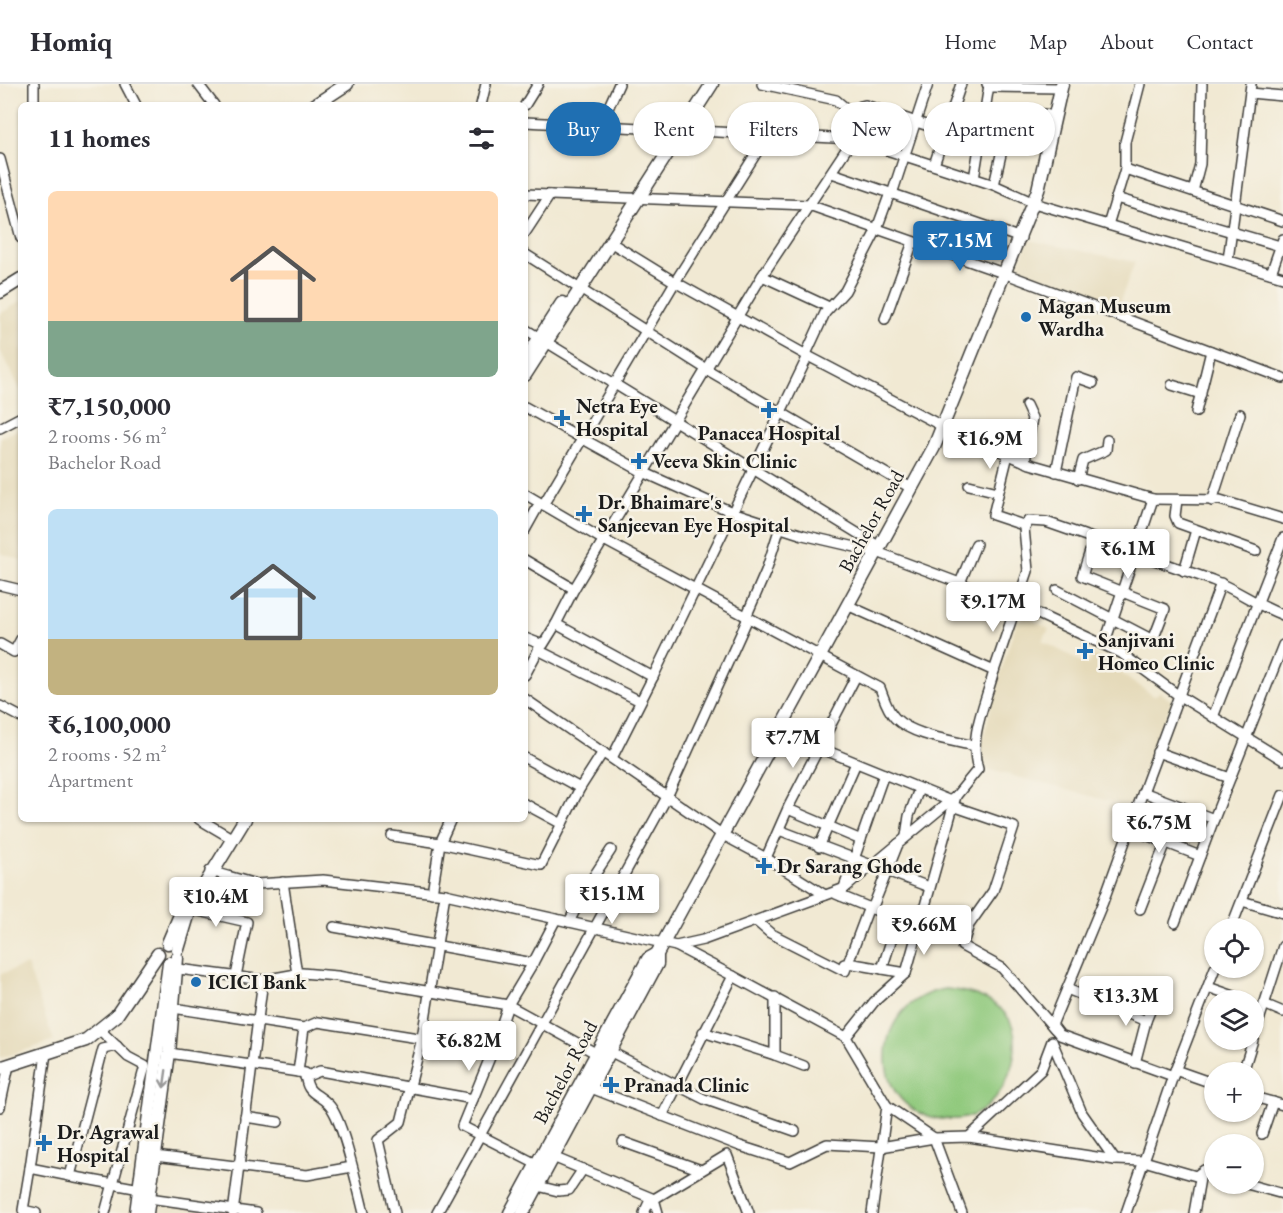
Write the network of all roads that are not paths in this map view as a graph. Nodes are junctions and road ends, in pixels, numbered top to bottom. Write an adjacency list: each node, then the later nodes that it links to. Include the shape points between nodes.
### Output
1 (34, 84): 20 (street)
2 (125, 84): 21 (street)
3 (198, 84): 22 (street)
4 (336, 84): 23 (main road)
5 (347, 84): 24 (main road)
6 (486, 84): 25 (street)
7 (538, 84): 26 (street)
8 (619, 84): 27 (street)
9 (702, 84): 28 (main road)
10 (712, 84): 29 (main road)
11 (762, 84): 30 (street)
12 (928, 84): 35 (street)
13 (961, 84): 31 (street)
14 (1140, 84): 50 (street, via 1125,141)
15 (1202, 84): 54 (street, via 1200,164)
16 (988, 85): 17 (street); 32 (street)
17 (1062, 86): 33 (main road, Bachelor Road)
18 (1250, 89): 19 (street); 62 (street)
19 (1283, 96)
20 (34, 102)
21 (134, 102)
22 (212, 102)
23 (310, 102)
24 (320, 102)
25 (482, 102)
26 (527, 102)
27 (611, 102)
28 (693, 102)
29 (699, 102)
30 (838, 102)
31 (954, 102)
32 (986, 102)
33 (1055, 117)
34 (912, 120): 35 (street)
35 (916, 121): 38 (street); 39 (street)
36 (528, 122): 37 (street)
37 (546, 123)
38 (924, 124)
39 (912, 134)
40 (662, 156): 58 (main road)
41 (754, 156): 60 (street)
42 (842, 156): 51 (street)
43 (905, 156): 49 (street); 56 (street)
44 (937, 156): 49 (street)
45 (978, 156): 52 (street)
46 (1001, 156): 53 (street)
47 (1045, 156): 61 (main road, Bachelor Road)
48 (0, 159): 66 (street)
49 (934, 165): 52 (street)
50 (1125, 169): 54 (street); 59 (street)
51 (832, 173): 56 (street); 63 (street)
52 (974, 179): 53 (street)
53 (994, 185): 61 (street)
54 (1193, 191): 62 (street)
55 (528, 194): 57 (street)
56 (891, 194): 68 (street); 70 (street)
57 (550, 195): 58 (street); 67 (street)
58 (635, 198): 60 (street); 71 (main road); 83 (main road)
59 (1116, 198): 65 (street); 69 (street)
60 (724, 202): 63 (street); 80 (street)
61 (1034, 203): 65 (street); 70 (main road, Bachelor Road)
62 (1237, 205): 64 (street); 69 (street)
63 (809, 206): 68 (street); 78 (street)
64 (1283, 220)
65 (1108, 225): 75 (street)
66 (18, 227)
67 (528, 228)
68 (877, 229): 72 (street); 86 (street, via 843,294)
69 (1232, 231): 73 (street); 75 (street)
70 (1021, 238): 77 (main road, Bachelor Road)
71 (610, 242): 80 (street); 83 (main road)
72 (913, 242): 77 (street); 88 (street)
73 (1282, 243): 76 (street)
74 (528, 257): 83 (street)
75 (1228, 260): 76 (street)
76 (1271, 273): 79 (street)
77 (1006, 274): 92 (street); 109 (main road, Bachelor Road)
78 (762, 276): 86 (street); 87 (street)
79 (1283, 277)
80 (675, 282): 87 (street); 90 (street)
81 (18, 283): 84 (main road)
82 (18, 284): 85 (main road)
83 (577, 287): 90 (street); 91 (main road)
84 (0, 292)
85 (0, 301)
86 (829, 308): 93 (street)
87 (738, 316): 93 (street); 96 (street)
88 (885, 319)
89 (528, 330): 91 (street)
90 (646, 331): 96 (street); 99 (street)
91 (542, 340): 94 (main road); 95 (main road); 99 (street)
92 (1211, 351): 97 (street); 101 (street)
93 (807, 355): 105 (street); 109 (street)
94 (528, 356)
95 (528, 369)
96 (706, 369): 105 (street); 108 (street)
97 (1283, 378)
98 (1093, 383): 117 (street, via 1076,377)
99 (615, 385): 108 (street); 111 (street)
100 (1172, 386): 101 (street)
101 (1201, 394): 104 (street)
102 (1026, 405): 114 (street, via 1032,418)
103 (528, 409): 111 (street)
104 (1196, 412)
105 (781, 413): 115 (street); 120 (street)
106 (1240, 414): 125 (street)
107 (18, 419): 110 (street)
108 (674, 420): 115 (street); 116 (street)
109 (942, 426): 113 (street); 120 (main road, Bachelor Road)
110 (0, 428)
111 (584, 439): 116 (street); 126 (street)
112 (1107, 440): 118 (street, via 1107,450 1083,460)
113 (1008, 455): 114 (street); 121 (street)
114 (1025, 462): 117 (street)
115 (753, 469): 127 (street); 137 (street)
116 (643, 472): 127 (street); 134 (street)
117 (1056, 472): 118 (street)
118 (1077, 479): 123 (street)
119 (969, 485): 121 (street)
120 (911, 488): 137 (main road, Bachelor Road)
121 (998, 492): 130 (street, via 993,514)
122 (528, 496): 126 (street)
123 (1153, 499): 124 (street); 139 (street)
124 (1176, 500): 125 (street); 132 (street, via 1178,523)
125 (1212, 501): 128 (street, via 1238,504)
126 (542, 504): 129 (street); 134 (street)
127 (732, 512): 131 (street); 148 (street)
128 (1283, 519)
129 (528, 525)
130 (1026, 526): 135 (street, via 1036,519); 150 (street, via 1028,571)
131 (780, 527): 137 (street); 154 (street)
132 (1196, 530): 138 (street); 141 (street)
133 (1283, 538): 152 (street)
134 (602, 539): 146 (street); 148 (street)
135 (1094, 539): 139 (street); 149 (street, via 1082,576)
136 (976, 544): 142 (street)
137 (878, 550): 142 (street); 151 (main road, Bachelor Road)
138 (1256, 551)
139 (1135, 554): 141 (street); 149 (street)
140 (528, 562): 146 (street)
141 (1184, 571): 143 (street)
142 (960, 583): 150 (street)
143 (1221, 583): 152 (street); 168 (street)
144 (0, 585): 145 (street)
145 (18, 589)
146 (574, 589): 156 (street)
147 (1057, 590): 155 (street)
148 (696, 591): 154 (street); 167 (street)
149 (1123, 592): 155 (street); 155 (street, via 1165,609 1153,640)
150 (1018, 604): 160 (street); 165 (street)
151 (847, 605): 163 (main road, Bachelor Road); 165 (street)
152 (1258, 606): 153 (street); 173 (street)
153 (1283, 615)
154 (747, 618): 163 (street); 190 (street)
155 (1113, 619): 160 (street)
156 (556, 624): 162 (street); 167 (street)
157 (528, 640): 162 (street)
158 (0, 644): 159 (street, via 14,652)
159 (18, 645)
160 (1104, 645): 168 (street)
161 (1283, 645): 175 (street)
162 (540, 647): 164 (street); 170 (street)
163 (818, 656): 166 (street); 174 (main road, Bachelor Road)
164 (528, 669)
165 (994, 671): 176 (street, via 975,732)
166 (856, 676): 176 (street, via 880,688 895,718 921,731); 177 (street)
167 (652, 677): 170 (street)
168 (1178, 694): 173 (street); 179 (street)
169 (528, 701): 178 (street)
170 (640, 701): 180 (street)
171 (0, 706): 172 (street)
172 (18, 715)
173 (1213, 717): 175 (street)
174 (780, 727): 177 (street); 203 (main road, Bachelor Road)
175 (1246, 737): 182 (street); 185 (street)
176 (975, 746): 191 (street, via 978,769)
177 (820, 748): 183 (street); 193 (street)
178 (603, 752): 180 (street); 186 (street)
179 (1157, 752): 185 (street); 188 (street)
180 (612, 758): 190 (street)
181 (528, 760): 186 (street)
182 (1283, 760)
183 (856, 763): 184 (street); 200 (street)
184 (884, 774): 187 (street); 207 (street)
185 (1230, 778): 194 (street)
186 (580, 788): 199 (street)
187 (919, 789): 191 (street); 206 (street)
188 (1143, 792): 194 (street); 201 (street)
189 (1283, 795): 223 (street)
190 (667, 797): 203 (street); 236 (street)
191 (952, 800): 206 (street); 219 (street); 267 (street, via 1014,826 993,891 969,925 962,946 1002,968)
192 (528, 806): 199 (street)
193 (788, 809): 200 (street); 202 (street)
194 (1214, 819): 212 (street)
195 (204, 822): 204 (street)
196 (234, 822): 204 (main road)
197 (242, 822): 204 (main road)
198 (450, 822): 209 (street)
199 (562, 824): 209 (street, via 541,865)
200 (830, 827): 207 (street); 210 (street)
201 (1128, 828): 208 (street); 251 (street)
202 (779, 830): 210 (street); 213 (street)
203 (723, 835): 213 (street); 239 (main road, Bachelor Road)
204 (229, 836): 216 (main road); 240 (main road, via 187,897)
205 (392, 836): 209 (street)
206 (903, 839): 215 (street); 217 (street)
207 (861, 840): 214 (street)
208 (1166, 842): 212 (street); 226 (street)
209 (440, 843): 220 (street)
210 (819, 847): 214 (street)
211 (611, 850): 232 (street)
212 (1200, 856): 233 (street)
213 (766, 858): 222 (street)
214 (853, 860): 215 (street); 222 (street)
215 (869, 866): 217 (street); 222 (street)
216 (210, 872): 218 (street, via 256,884); 225 (main road)
217 (887, 873): 219 (street); 224 (street)
218 (283, 882): 220 (street, via 323,880); 245 (street)
219 (929, 887): 235 (street)
220 (432, 893): 221 (street)
221 (445, 894): 229 (street); 237 (street)
222 (837, 894): 224 (street); 231 (street)
223 (1242, 901): 227 (street); 228 (street)
224 (871, 908): 230 (street); 242 (street)
225 (190, 909): 240 (main road); 246 (street, via 247,922)
226 (1140, 909)
227 (1283, 913)
228 (1235, 918)
229 (556, 919): 232 (street); 241 (street)
230 (898, 919): 235 (street); 243 (street)
231 (756, 921): 239 (street); 242 (street, via 770,933 833,967 845,971)
232 (569, 922): 236 (street)
233 (1175, 923)
234 (334, 927): 237 (street)
235 (918, 927): 244 (street)
236 (595, 928): 239 (street); 263 (street)
237 (436, 945): 241 (street); 253 (street)
238 (1283, 946): 255 (street)
239 (666, 948): 247 (street); 274 (main road, Bachelor Road, via 648,959)
240 (172, 960): 246 (street); 259 (main road); 265 (main road, via 156,957 116,1016); 278 (main road)
241 (533, 963): 257 (street)
242 (848, 963): 243 (street)
243 (882, 969): 244 (street)
244 (906, 973): 268 (street, via 874,1002)
245 (297, 974): 249 (street); 253 (street, via 370,980)
246 (236, 976): 249 (street)
247 (733, 976): 256 (street); 266 (street)
248 (1211, 978): 250 (street)
249 (263, 980): 262 (street)
250 (1208, 987): 252 (street); 281 (street)
251 (1067, 989): 261 (street); 267 (street, via 1052,1025)
252 (1216, 990)
253 (429, 992): 257 (street); 269 (street)
254 (1158, 992): 261 (street)
255 (1264, 995)
256 (775, 997): 268 (street); 275 (street)
257 (508, 1005): 263 (street); 271 (street)
258 (1264, 1006): 260 (street)
259 (173, 1008): 262 (street); 273 (main road)
260 (1283, 1012)
261 (1146, 1021): 276 (street)
262 (257, 1023): 264 (street); 277 (street)
263 (542, 1023): 274 (street); 300 (street)
264 (304, 1028): 269 (street, via 318,1022); 282 (street)
265 (99, 1029): 270 (street); 272 (main road, via 86,1040)
266 (703, 1032): 275 (street); 284 (street)
267 (1060, 1035): 276 (street)
268 (846, 1037): 293 (street)
269 (422, 1038): 271 (street); 285 (street)
270 (117, 1046): 278 (street, via 128,1057); 319 (street, via 103,1049)
271 (493, 1050): 287 (street)
272 (46, 1053): 280 (main road); 314 (street)
273 (168, 1053): 277 (street); 307 (main road, one-way to 307)
274 (603, 1054): 284 (street); 286 (main road, Bachelor Road); 313 (main road, Bachelor Road)
275 (775, 1055): 279 (street)
276 (1135, 1062): 281 (street)
277 (252, 1065): 282 (street); 296 (street)
278 (151, 1066): 289 (street); 291 (main road)
279 (804, 1066)
280 (4, 1067): 294 (street)
281 (1174, 1073): 283 (street); 310 (street)
282 (302, 1075): 285 (street, via 320,1071); 312 (street, via 306,1086 329,1105)
283 (1204, 1081)
284 (677, 1083): 295 (street); 298 (street, via 704,1099)
285 (410, 1087): 287 (street); 334 (street, via 401,1122 378,1140)
286 (591, 1088): 295 (street); 308 (main road, Bachelor Road)
287 (473, 1099): 300 (street, via 462,1126)
288 (1264, 1099): 290 (street)
289 (138, 1100): 291 (street); 320 (street)
290 (1273, 1102): 292 (street); 299 (street)
291 (151, 1104): 323 (main road)
292 (1283, 1105)
293 (887, 1106): 302 (street); 305 (street)
294 (0, 1107)
295 (662, 1116): 304 (street)
296 (245, 1117): 297 (street); 311 (street)
297 (278, 1122)
298 (795, 1131)
299 (1262, 1134)
300 (482, 1135): 313 (street); 335 (street)
301 (969, 1137): 302 (street); 309 (street); 309 (street, via 1041,1070 1052,1041 1082,1113)
302 (934, 1138): 305 (street); 342 (street)
303 (623, 1142): 316 (street)
304 (740, 1146): 305 (street, via 790,1162 826,1144); 306 (street)
305 (881, 1147): 341 (street)
306 (727, 1155): 316 (street); 340 (street)
307 (155, 1156): 311 (street); 323 (main road)
308 (553, 1157): 313 (main road, Bachelor Road); 315 (street)
309 (1115, 1160): 310 (street)
310 (1144, 1161): 318 (street, via 1196,1176); 343 (street)
311 (239, 1166): 312 (street, via 307,1175); 327 (street)
312 (352, 1167): 333 (street)
313 (542, 1167): 321 (main road, Bachelor Road); 336 (main road, Bachelor Road)
314 (30, 1168): 319 (street); 326 (street)
315 (583, 1169): 321 (street, via 569,1190); 325 (street)
316 (701, 1170): 325 (street)
317 (1204, 1170): 318 (street)
318 (1201, 1173): 344 (street)
319 (70, 1176): 320 (street)
320 (113, 1186): 323 (street); 329 (street)
321 (538, 1186): 337 (main road, Bachelor Road)
322 (1264, 1189): 324 (street)
323 (145, 1193): 327 (street); 330 (main road); 331 (main road)
324 (1283, 1194)
325 (653, 1198): 338 (street); 339 (street)
326 (23, 1211): 328 (street)
327 (233, 1211): 332 (street)
328 (36, 1213)
329 (105, 1213)
330 (136, 1213)
331 (147, 1213)
332 (256, 1213)
333 (364, 1213)
334 (395, 1213)
335 (437, 1213)
336 (510, 1213)
337 (523, 1213)
338 (644, 1213)
339 (658, 1213)
340 (749, 1213)
341 (872, 1213)
342 (962, 1213)
343 (1126, 1213)
344 (1194, 1213)

